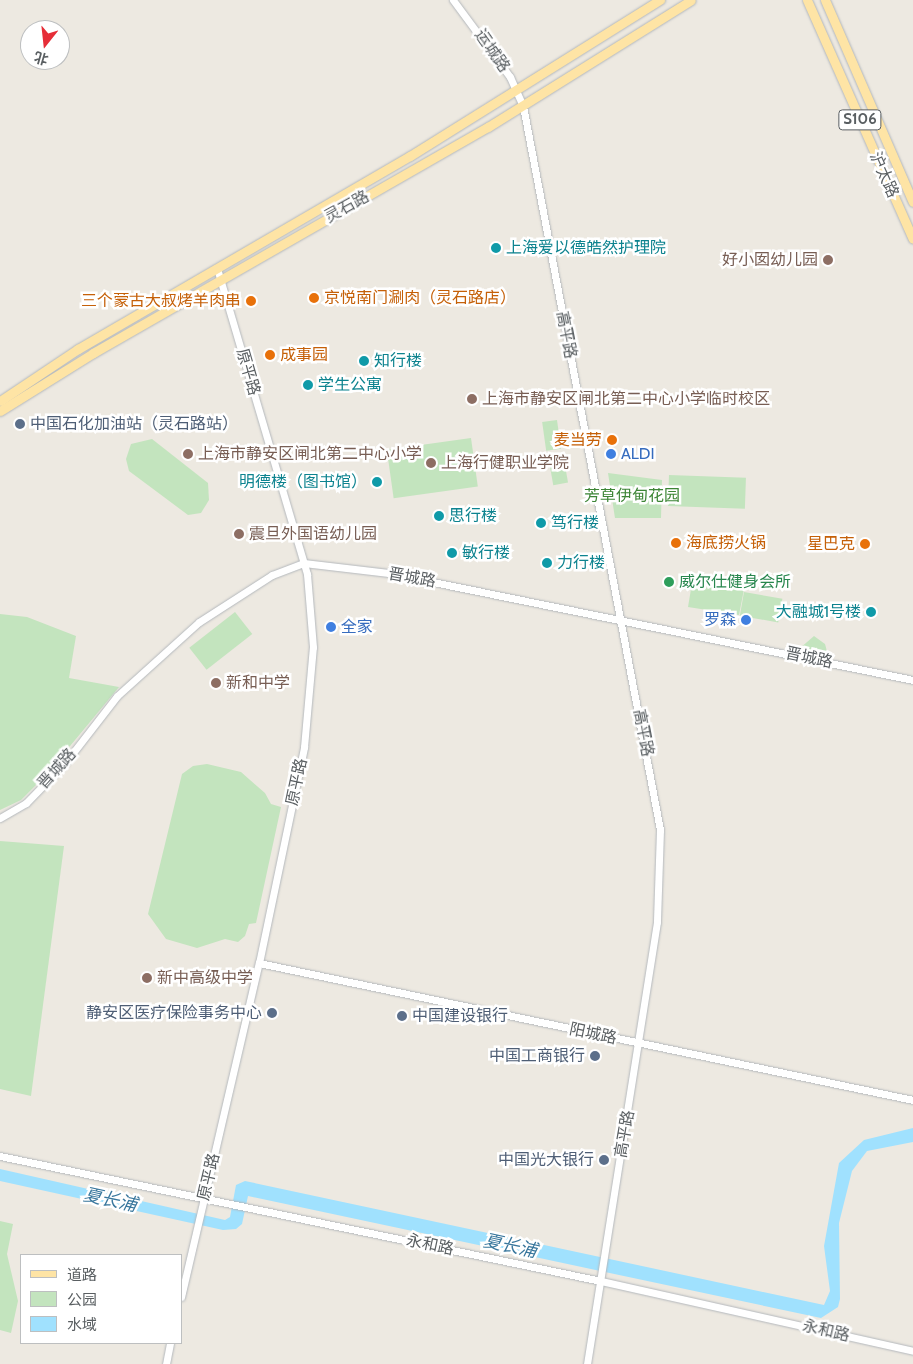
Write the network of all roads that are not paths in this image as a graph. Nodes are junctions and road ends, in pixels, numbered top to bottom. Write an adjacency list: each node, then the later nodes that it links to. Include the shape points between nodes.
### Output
1 (453, 0): 6 (street, 运城路, via 492,51)
2 (660, 0): 6 (main road, 灵石路)
3 (691, 0): 7 (main road, 灵石路)
4 (807, 0): 9 (main road, 沪太路 / S106)
5 (825, 0): 8 (main road, 沪太路 / S106)
6 (516, 90): 7 (street, 运城路); 10 (main road, 灵石路)
7 (523, 106): 11 (main road, 灵石路); 15 (street, 高平路)
8 (913, 202)
9 (913, 239)
10 (217, 268): 11 (street, 原平路); 12 (main road, 灵石路, via 78,349)
11 (220, 279): 13 (main road, 灵石路); 14 (street, 原平路)
12 (0, 400)
13 (0, 411)
14 (304, 563): 15 (street, 晋城路, via 390,573); 17 (street, 晋城路, via 272,575 199,622 117,696 65,763 26,803); 18 (street, 原平路, via 313,647 309,714)
15 (620, 618): 16 (street, 晋城路); 19 (street, 高平路, via 660,830 657,922)
16 (913, 680)
17 (0, 818)
18 (259, 963): 19 (street, 阳城路); 22 (street, 原平路)
19 (640, 1044): 20 (street, 阳城路); 23 (street, 高平路)
20 (913, 1100)
21 (2, 1157): 22 (street, 永和路)
22 (204, 1199): 23 (street, 永和路); 24 (street, 原平路)
23 (602, 1281): 26 (street, 永和路); 28 (street, 高平路)
24 (182, 1292)
25 (170, 1344): 27 (street)
26 (913, 1351)
27 (166, 1364)
28 (587, 1364)

